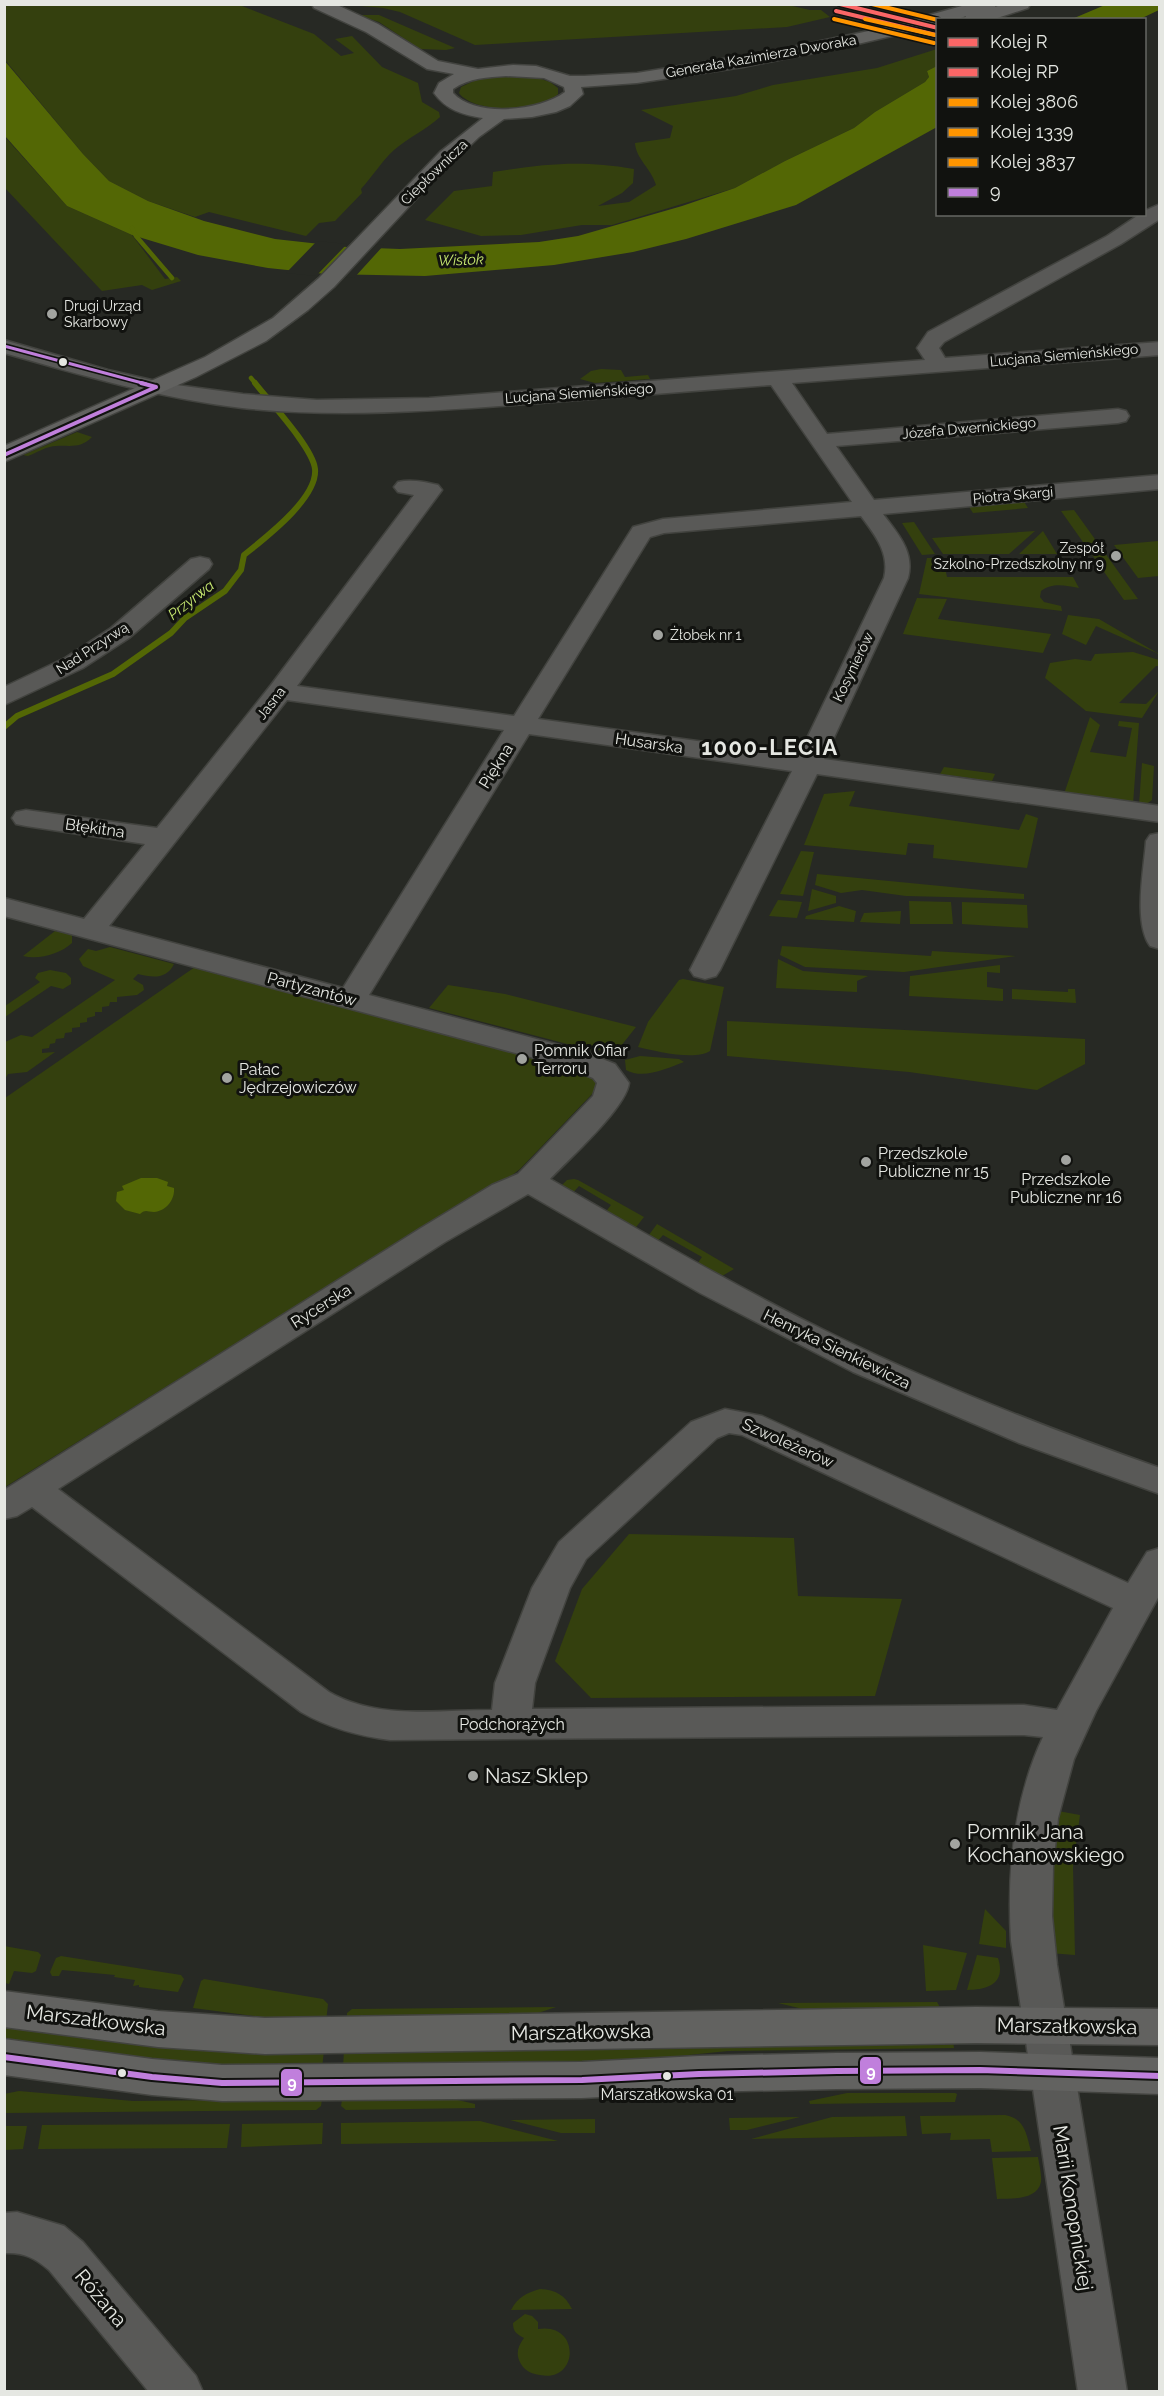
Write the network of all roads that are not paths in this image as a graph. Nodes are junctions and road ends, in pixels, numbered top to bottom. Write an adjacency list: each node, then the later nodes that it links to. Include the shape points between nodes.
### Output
1 (320, 4): 8 (main road)
2 (988, 4): 5 (main road, Generała Kazimierza Dworaka)
3 (1022, 4): 6 (main road)
4 (936, 18): 9 (main road, Generała Kazimierza Dworaka)
5 (938, 18)
6 (978, 18)
7 (936, 30): 9 (main road, Generała Kazimierza Dworaka, via 871,46)
8 (381, 34): 10 (main road, via 433,65); 11 (main road, via 386,47 400,62)
9 (760, 63): 12 (main road, Generała Kazimierza Dworaka)
10 (475, 74): 11 (main road); 12 (main road, via 523,70 552,75)
11 (450, 83): 13 (main road, via 444,95)
12 (570, 88): 14 (main road, via 568,101 549,108)
13 (471, 110): 14 (main road); 15 (main road, Ciepłownicza)
14 (501, 113): 23 (main road, Ciepłownicza, via 432,171 293,313 251,341)
15 (401, 175)
16 (1160, 210): 20 (street, via 1105,245 936,337 928,348)
17 (294, 286): 22 (main road, via 242,325)
18 (4, 346): 22 (street, Lucjana Siemieńskiego)
19 (1160, 348): 20 (street, Lucjana Siemieńskiego)
20 (939, 365): 21 (street, Lucjana Siemieńskiego)
21 (777, 378): 23 (street, Lucjana Siemieńskiego, via 408,406 294,405); 25 (street, Kosynierów)
22 (131, 382): 23 (street, Lucjana Siemieńskiego); 26 (main road)
23 (156, 387): 27 (main road, Ciepłownicza)
24 (1118, 416): 25 (street, Józefa Dwernickiego)
25 (820, 441): 30 (street, Kosynierów)
26 (4, 445)
27 (4, 455)
28 (1160, 482): 30 (street, Piotra Skargi)
29 (406, 487): 33 (street, Jasna, via 430,490)
30 (866, 508): 31 (street, Piotra Skargi, via 663,525); 36 (street, Kosynierów, via 892,543 899,567)
31 (641, 532): 35 (street, Piękna)
32 (200, 564): 34 (street, Nad Przyrwą, via 120,633 74,663)
33 (280, 691): 35 (street, Husarska); 39 (street, Jasna)
34 (4, 697)
35 (522, 725): 36 (street, Husarska); 45 (street, Piękna)
36 (807, 765): 37 (street, Husarska); 44 (street, Kosynierów)
37 (1160, 814)
38 (26, 818): 39 (street, Błękitna)
39 (165, 838): 42 (street, Jasna)
40 (1160, 841): 43 (street, via 1155,908)
41 (4, 907): 42 (street, Partyzantów)
42 (91, 930): 45 (street, Partyzantów)
43 (1160, 940)
44 (705, 970)
45 (351, 999): 46 (street, Partyzantów, via 572,1058 604,1071)
46 (613, 1083): 47 (street, Rycerska, via 606,1101)
47 (530, 1181): 48 (street, Henryka Sienkiewicza, via 825,1345 1022,1432); 49 (street, Rycerska, via 504,1192 433,1235)
48 (1160, 1482)
49 (19, 1498): 52 (street, Podchorążych, via 335,1714 390,1725)
50 (1160, 1561): 51 (street, Marii Konopnickiej)
51 (1135, 1602): 52 (street, Szwoleżerów, via 749,1424 725,1421 704,1430 572,1551 551,1588 515,1683); 53 (street, Marii Konopnickiej)
52 (510, 1724): 53 (street, Podchorążych, via 1024,1720)
53 (1068, 1726): 55 (street, Marii Konopnickiej, via 1049,1771 1032,1860 1030,1931)
54 (4, 2009): 55 (main road, Marszałkowska, via 158,2029 265,2036)
55 (1044, 2025): 56 (main road, Marszałkowska); 58 (street, Marii Konopnickiej)
56 (1160, 2027)
57 (4, 2057): 58 (main road, via 222,2083 582,2080 849,2071)
58 (1051, 2073): 59 (main road); 62 (street, Marii Konopnickiej)
59 (1160, 2076)
60 (4, 2233): 61 (street, Różana, via 47,2240 66,2256)
61 (179, 2391)
62 (1103, 2391)

